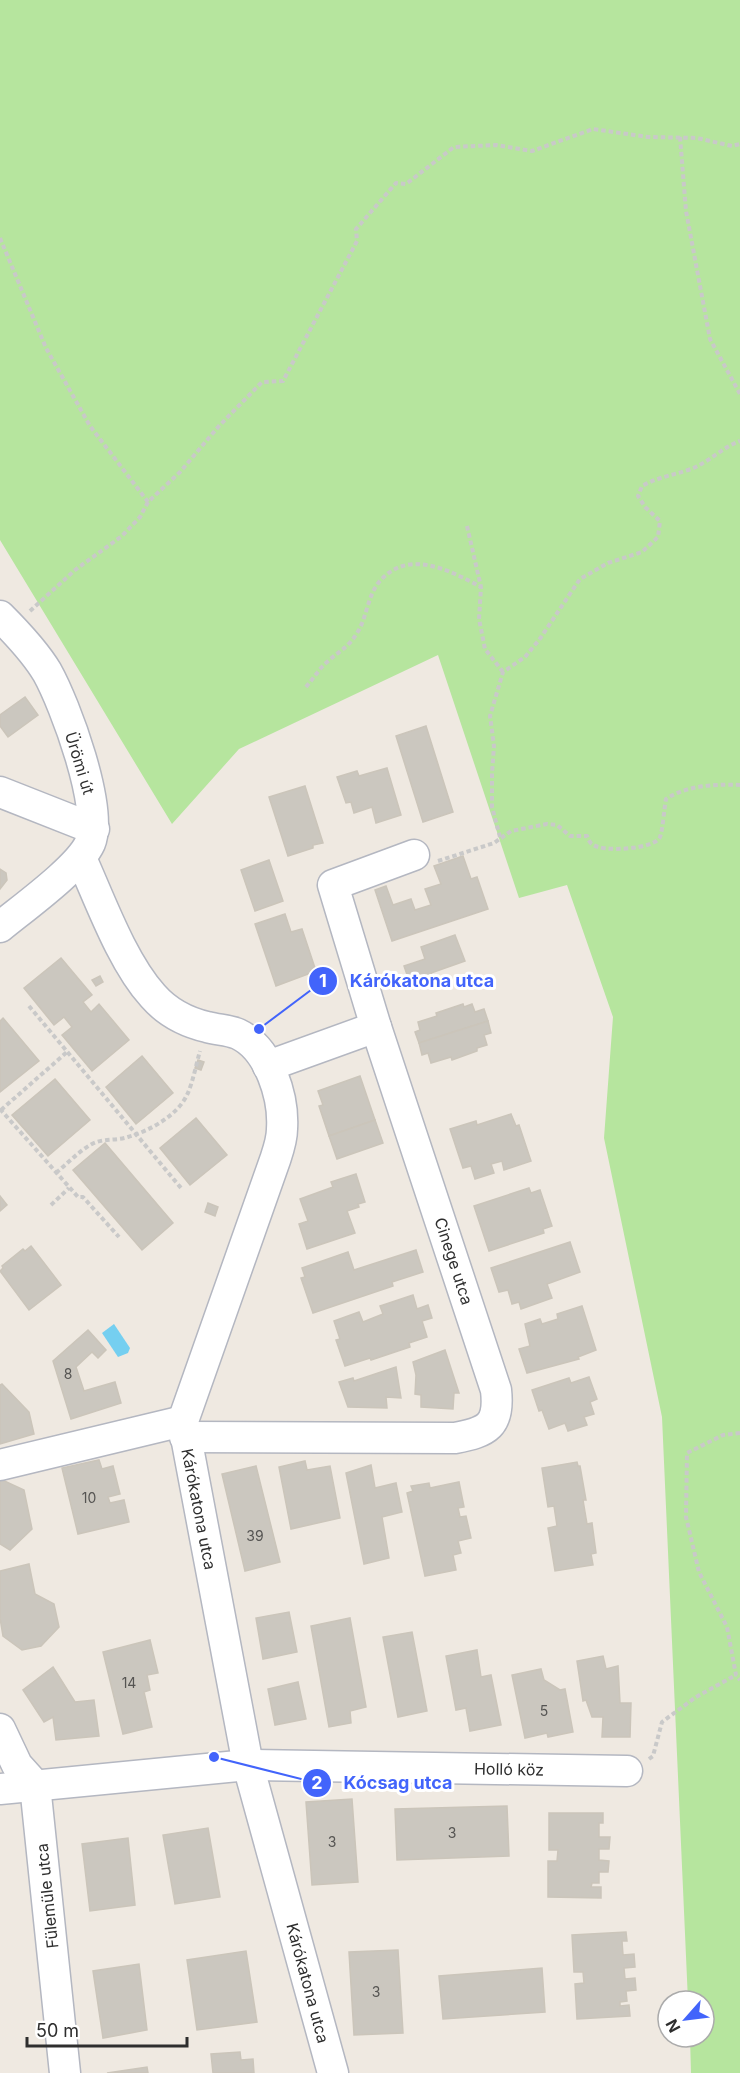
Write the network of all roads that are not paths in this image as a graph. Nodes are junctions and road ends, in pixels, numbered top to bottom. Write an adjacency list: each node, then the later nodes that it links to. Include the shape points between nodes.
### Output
1 (6, 622): 3 (street, Ürömi út, via 38,659 56,690 91,795)
2 (0, 792): 3 (street)
3 (94, 829): 5 (street, Ürömi út)
4 (414, 855): 7 (street, Cinege utca, via 333,885)
5 (81, 858): 6 (street, Ürömi út); 8 (street, via 123,949 153,996 183,1019 251,1042)
6 (0, 927)
7 (376, 1027): 8 (street); 9 (street, Cinege utca, via 496,1390 498,1408 492,1424 477,1433 455,1438)
8 (268, 1066): 9 (street, via 282,1109 282,1132)
9 (184, 1429): 10 (street); 12 (street, Kárókatona utca)
10 (0, 1465)
11 (0, 1729): 14 (street, via 17,1765)
12 (248, 1765): 13 (street, Holló köz); 14 (street, Holló köz); 17 (street, Kárókatona utca)
13 (627, 1771)
14 (35, 1785): 15 (street, Holló köz); 16 (street, Fülemüle utca)
15 (0, 1789)
16 (65, 2073)
17 (333, 2073)

